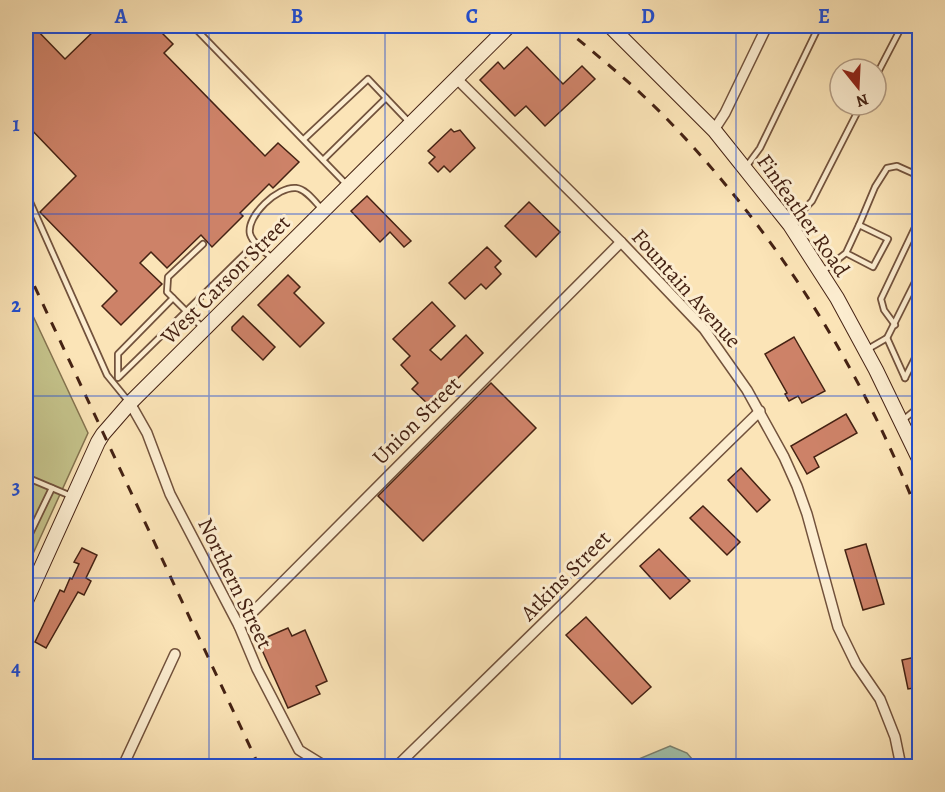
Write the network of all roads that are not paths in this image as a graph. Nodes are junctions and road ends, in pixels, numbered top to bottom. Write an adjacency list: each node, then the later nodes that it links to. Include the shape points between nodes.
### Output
1 (193, 26): 13 (lane)
2 (509, 26): 8 (street, West Carson Street)
3 (767, 26): 12 (street)
4 (819, 26): 15 (lane, via 760,148)
5 (902, 26): 7 (lane)
6 (618, 29): 12 (street, Finfeather Road)
7 (886, 57)
8 (456, 78): 11 (street, West Carson Street); 23 (street, Fountain Avenue)
9 (386, 98): 11 (lane); 13 (lane, via 368,79); 14 (lane)
10 (855, 117): 21 (lane, via 812,201)
11 (411, 124): 17 (street, West Carson Street)
12 (714, 130): 15 (street, Finfeather Road)
13 (304, 139): 14 (lane)
14 (323, 160): 17 (lane)
15 (746, 167): 21 (street, Finfeather Road)
16 (917, 176): 22 (lane, via 897,166 887,168)
17 (348, 186): 19 (street, West Carson Street)
18 (26, 193): 38 (lane)
19 (323, 211): 24 (lane, via 304,191 296,188 279,192 250,222 251,237); 27 (street, West Carson Street)
20 (920, 217): 32 (lane, via 881,299)
21 (790, 225): 29 (street, Finfeather Road)
22 (859, 225): 26 (lane); 26 (lane, via 888,239 873,267)
23 (621, 242): 41 (street, Fountain Avenue, via 704,329); 49 (street, Union Street)
24 (256, 243): 27 (lane); 31 (lane)
25 (203, 244): 30 (lane, via 168,277 167,292)
26 (846, 253): 29 (lane)
27 (274, 260): 33 (street, West Carson Street)
28 (920, 272): 32 (lane)
29 (821, 273): 36 (street, Finfeather Road)
30 (173, 298): 31 (lane); 37 (lane, via 118,354)
31 (187, 312): 33 (lane); 37 (lane)
32 (895, 326): 34 (lane)
33 (204, 329): 39 (street, West Carson Street)
34 (887, 338): 35 (lane, via 905,378); 36 (lane)
35 (920, 348)
36 (866, 350): 42 (street, Finfeather Road)
37 (118, 378): 38 (lane)
38 (112, 383): 39 (lane)
39 (130, 403): 46 (street, West Carson Street, via 103,434); 49 (street, Northern Street, via 147,433 170,494)
40 (920, 406): 42 (lane)
41 (760, 411): 53 (street, Atkins Street); 54 (street, Fountain Avenue, via 797,486 838,627 856,664 880,699 896,738)
42 (902, 421): 43 (street, Finfeather Road)
43 (920, 461)
44 (26, 477): 45 (lane)
45 (52, 488): 46 (lane); 47 (lane)
46 (73, 497): 48 (street, West Carson Street)
47 (26, 542)
48 (26, 601)
49 (239, 626): 52 (street, Northern Street, via 256,669 299,750)
50 (175, 654): 51 (street)
51 (123, 766)
52 (325, 766)
53 (398, 766)
54 (901, 766)

